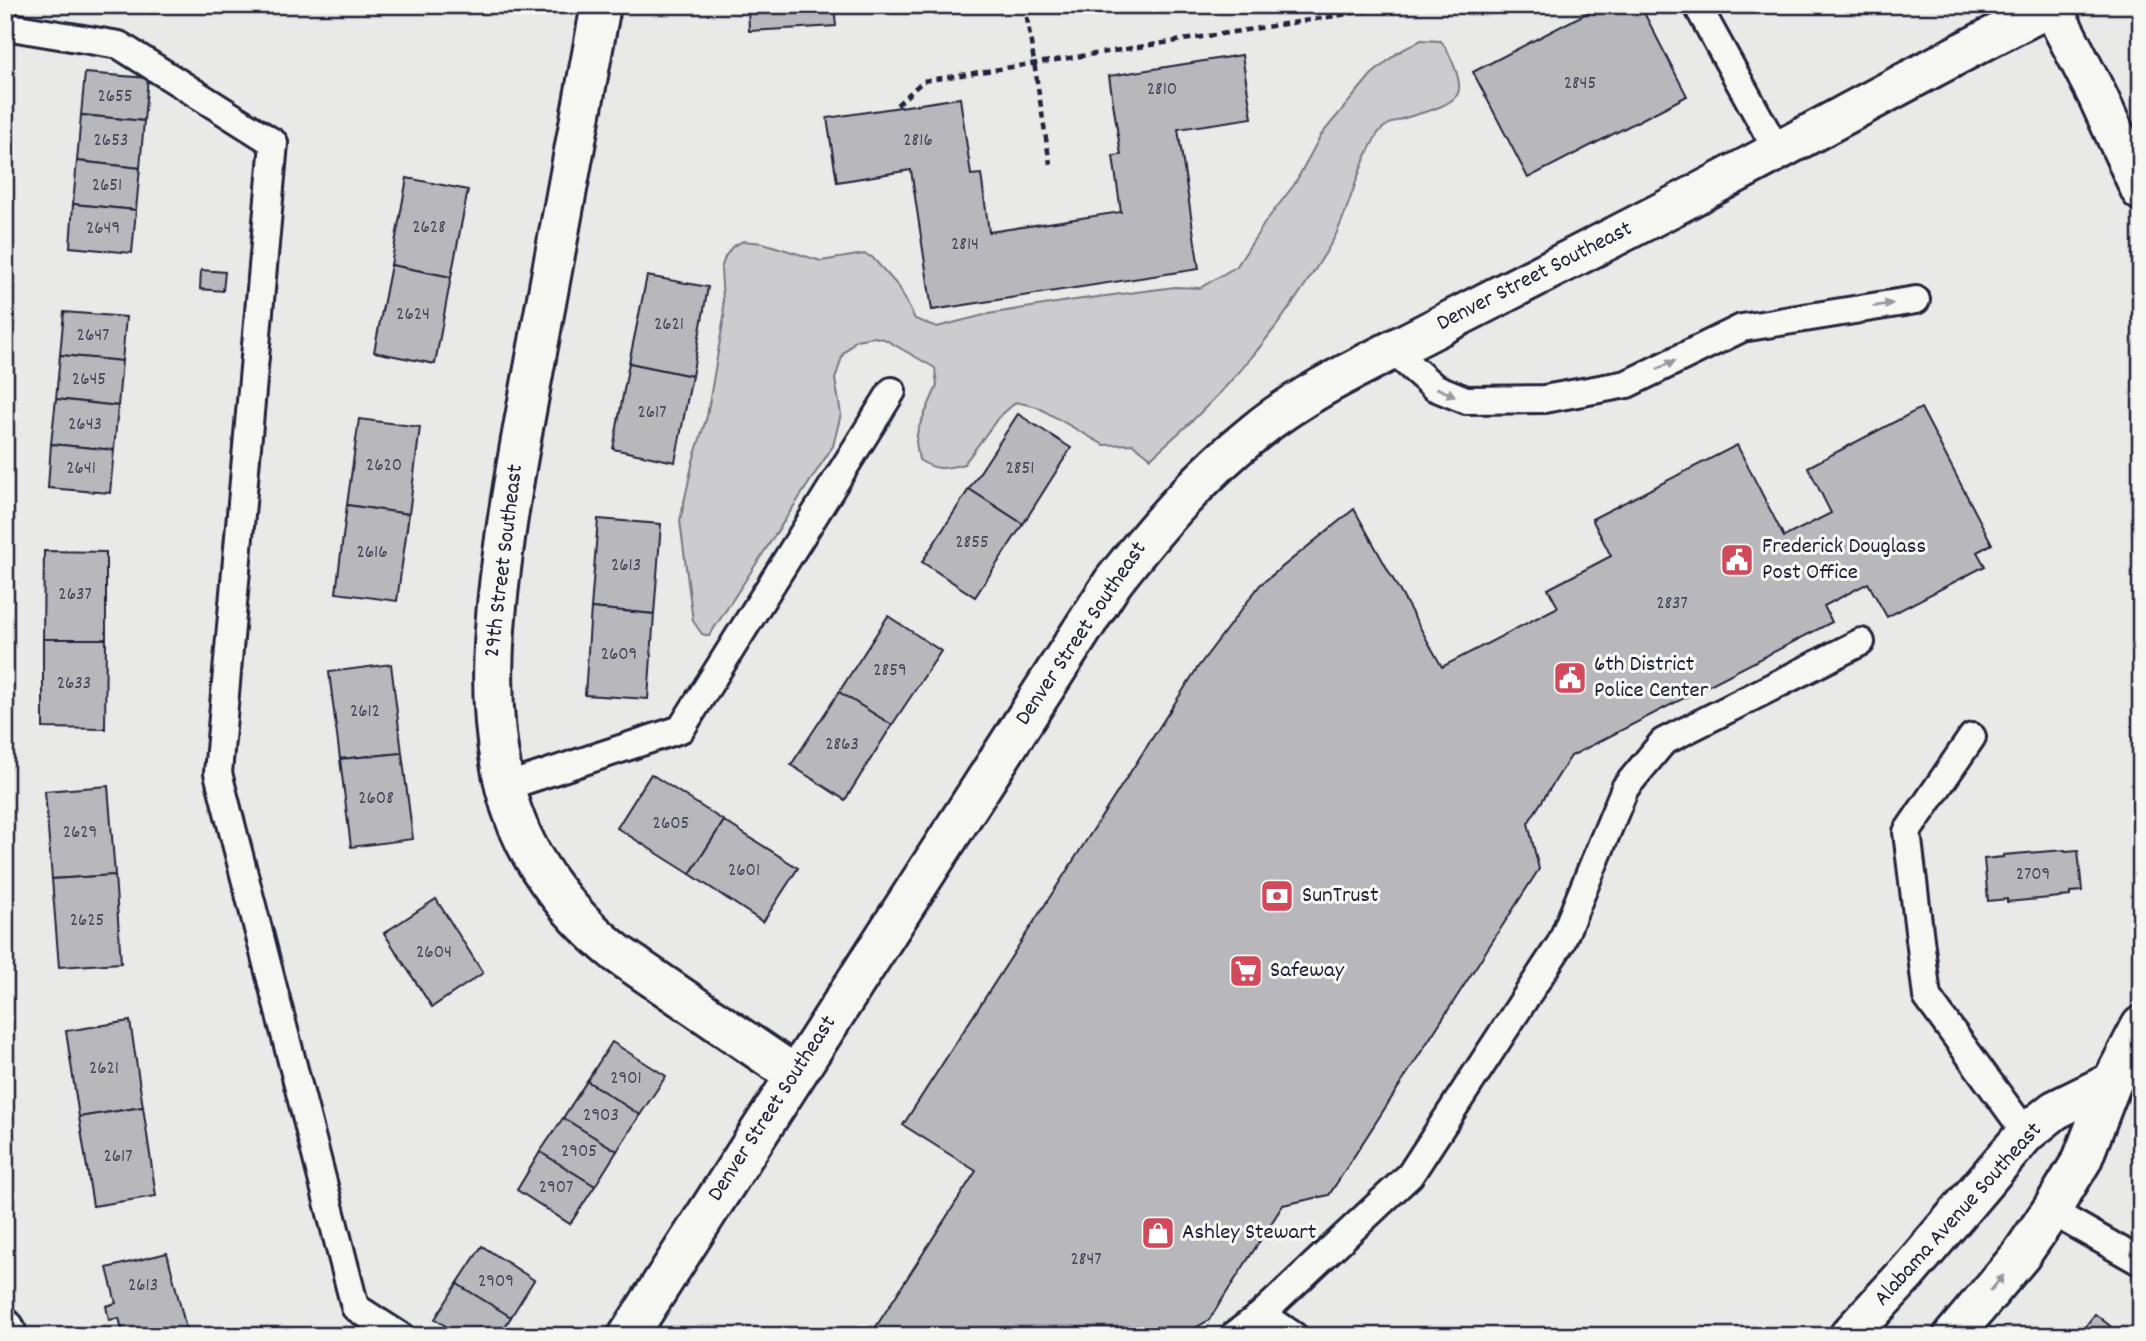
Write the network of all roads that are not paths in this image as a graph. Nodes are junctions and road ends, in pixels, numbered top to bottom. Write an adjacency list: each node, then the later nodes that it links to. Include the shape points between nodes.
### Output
1 (601, 5): 12 (street, 29th Street Southeast, via 513,483 496,605 492,666)
2 (1698, 5): 5 (lane)
3 (2052, 6): 5 (street, Denver Street Southeast); 6 (street)
4 (5, 26): 22 (lane, via 119,45 274,142 218,774 355,1307)
5 (1778, 152): 8 (street, Denver Street Southeast)
6 (2141, 191)
7 (1916, 300): 8 (lane, one-way to 7, via 1434,387 1466,400 1544,399 1627,384 1742,328)
8 (1393, 351): 14 (street, Denver Street Southeast, via 1298,402 1255,432 1197,483 1145,541 1105,593)
9 (892, 391): 12 (lane, via 681,729)
10 (1861, 642): 19 (lane, via 1663,742 1625,788 1561,943 1410,1175)
11 (1972, 737): 16 (lane, via 1907,832 1927,997)
12 (505, 787): 14 (street, 29th Street Southeast, via 537,863 587,927 618,954)
13 (2141, 1026): 15 (street)
14 (795, 1075): 23 (street, Denver Street Southeast)
15 (2112, 1082): 16 (street, Alabama Avenue Southeast, via 2055,1110); 17 (street, via 2082,1160)
16 (2026, 1133): 26 (street, Alabama Avenue Southeast)
17 (2051, 1211): 18 (lane); 27 (street, one-way to 17, via 2021,1255)
18 (2141, 1262)
19 (1262, 1314): 24 (lane); 25 (lane)
20 (5, 1329): 21 (street)
21 (7, 1336)
22 (400, 1336)
23 (628, 1336)
24 (1233, 1336)
25 (1294, 1336)
26 (1849, 1336)
27 (1953, 1336)

